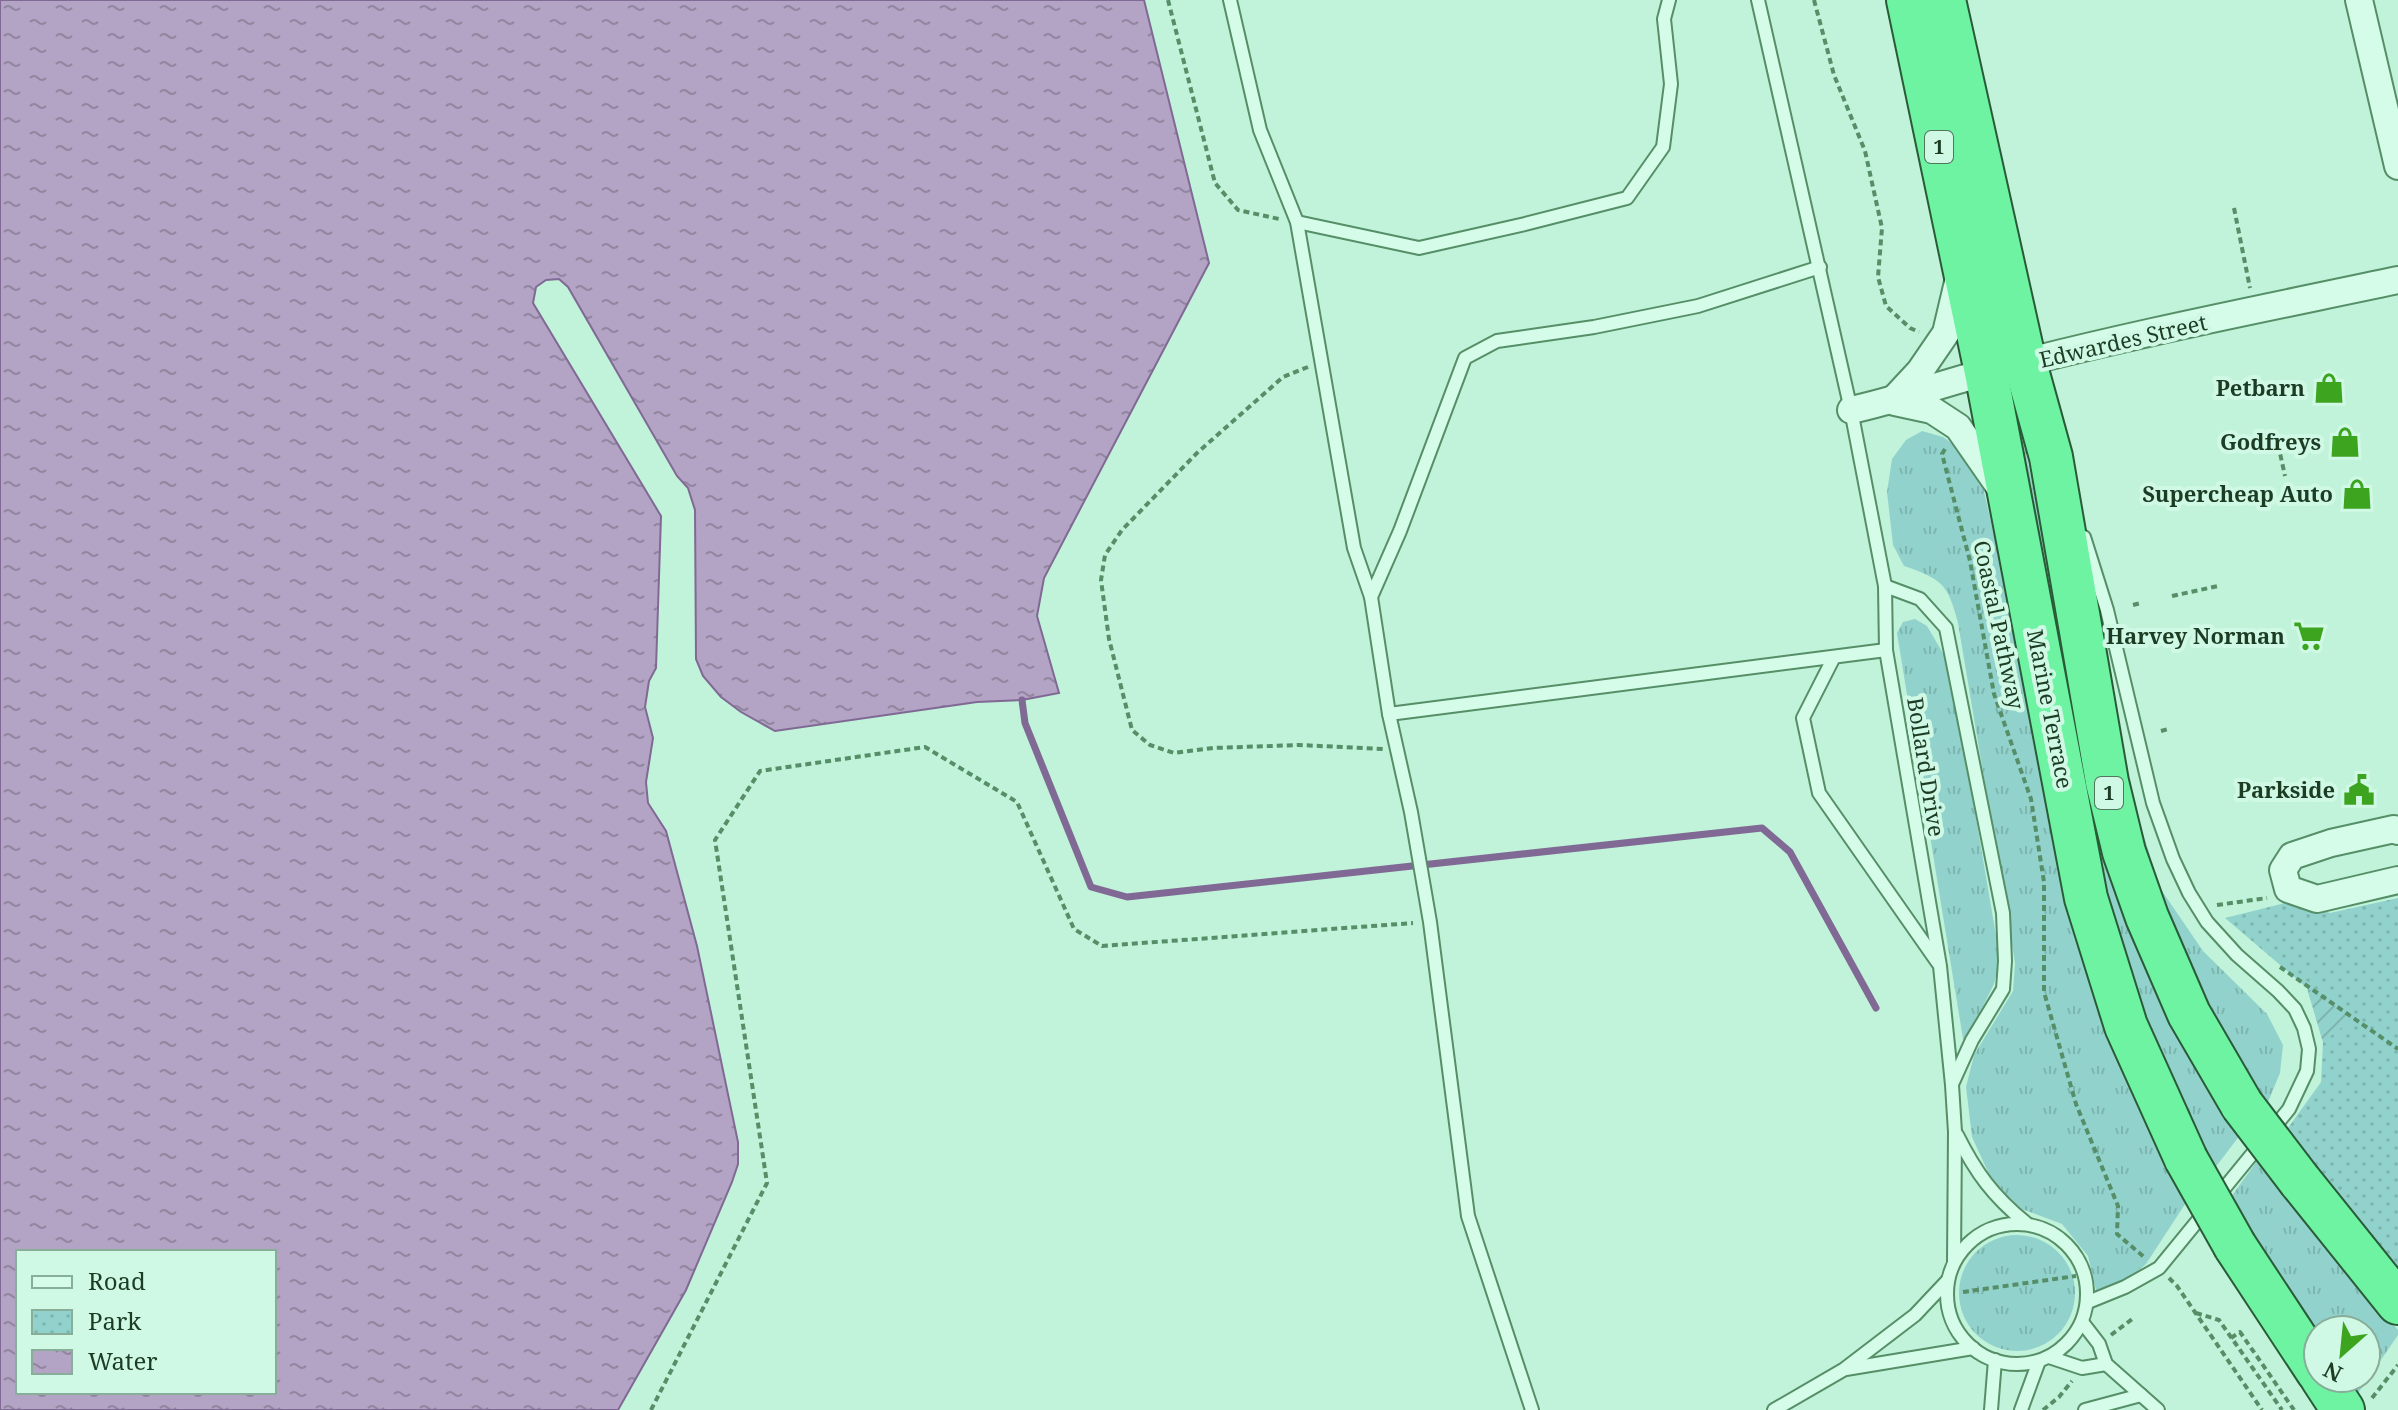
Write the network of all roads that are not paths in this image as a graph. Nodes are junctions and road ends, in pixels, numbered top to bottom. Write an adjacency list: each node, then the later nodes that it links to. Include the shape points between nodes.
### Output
1 (1230, 0): 8 (lane, via 1260,130)
2 (1669, 0): 8 (lane, via 1664,19 1671,84 1663,147 1627,198 1419,248)
3 (1758, 0): 10 (lane, Bollard Drive)
4 (1908, 0): 9 (highway, Marine Terrace / 1)
5 (1944, 0): 12 (highway, Marine Terrace / 1)
6 (2359, 0): 7 (street)
7 (2398, 166)
8 (1297, 222): 20 (lane, via 1354,548)
9 (1963, 260): 12 (highway, Marine Terrace / 1); 13 (street, via 1941,341)
10 (1820, 267): 14 (lane, Bollard Drive); 20 (lane, via 1698,306 1497,341 1465,358)
11 (2398, 280): 12 (street, Edwardes Street)
12 (2006, 368): 13 (street, Edwardes Street); 15 (highway, Marine Terrace / 1); 18 (highway, Marine Terrace / 1)
13 (1891, 402): 14 (street, Edwardes Street); 18 (street, via 1932,410 1958,427 1996,479)
14 (1851, 410): 19 (lane, Bollard Drive)
15 (2051, 457): 16 (lane); 33 (highway, Marine Terrace / 1, bridge, via 2107,782 2147,917 2189,1014 2242,1105)
16 (2073, 511)
17 (2079, 525): 32 (lane, via 2107,610 2153,803 2173,859 2198,907 2237,955 2295,1009 2308,1038 2309,1059 2289,1109 2159,1268)
18 (2016, 531): 35 (highway, Marine Terrace / 1, bridge, via 2086,898 2126,1026 2186,1159 2235,1246)
19 (1885, 586): 21 (lane, Bollard Drive); 27 (lane, via 1920,599 1946,628 2003,913 2003,989)
20 (1371, 597): 23 (lane)
21 (1886, 650): 22 (lane); 26 (lane, Bollard Drive)
22 (1834, 657): 23 (lane); 26 (lane, via 1803,718 1819,793)
23 (1389, 714): 42 (lane, via 1430,922 1468,1216)
24 (2398, 831): 25 (street, via 2292,856 2283,870 2288,889 2317,899)
25 (2398, 880)
26 (1940, 966): 27 (lane, Bollard Drive)
27 (1952, 1085): 28 (lane, Bollard Drive)
28 (1955, 1132): 29 (lane, Bollard Drive, via 1976,1173); 30 (lane, Bollard Drive)
29 (2026, 1223): 30 (lane, via 1981,1233); 32 (lane, via 2066,1242 2087,1280)
30 (1954, 1262): 31 (lane)
31 (1948, 1280): 36 (lane, via 1952,1319); 40 (lane, via 1915,1315)
32 (2088, 1302): 34 (lane)
33 (2398, 1303)
34 (2082, 1322): 37 (lane, via 2069,1342); 39 (lane)
35 (2302, 1341)
36 (1973, 1348): 38 (lane); 40 (lane)
37 (2044, 1359): 38 (lane, via 2017,1364); 39 (lane, via 2082,1368); 45 (lane)
38 (1995, 1360): 44 (lane)
39 (2106, 1364): 41 (lane)
40 (1843, 1370): 43 (lane)
41 (2141, 1395): 46 (lane); 47 (lane)
42 (1532, 1410)
43 (1774, 1410)
44 (1991, 1410)
45 (2021, 1410)
46 (2085, 1410)
47 (2158, 1410)

